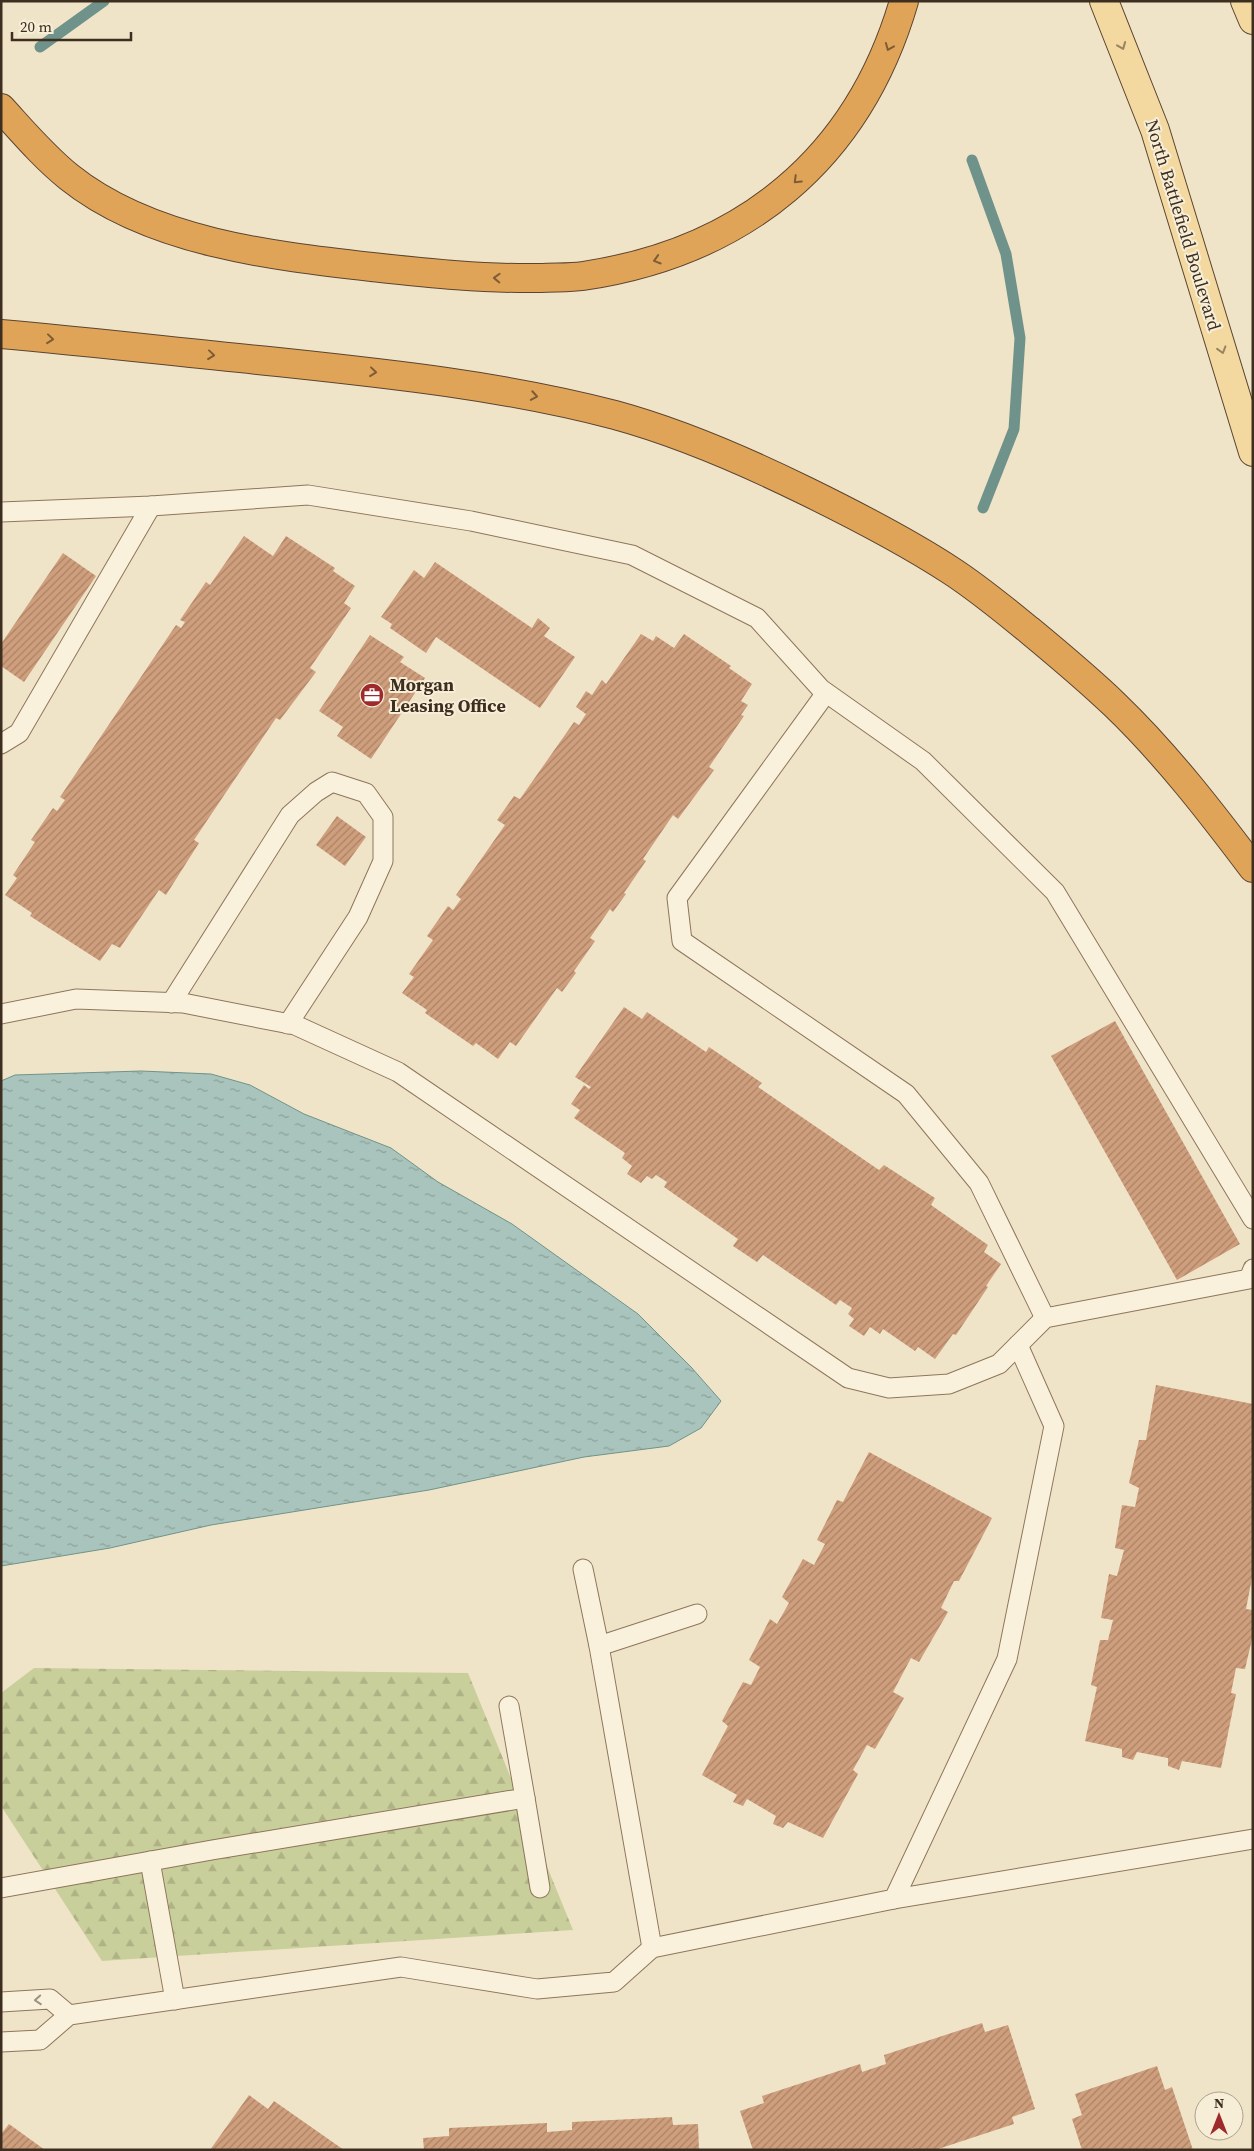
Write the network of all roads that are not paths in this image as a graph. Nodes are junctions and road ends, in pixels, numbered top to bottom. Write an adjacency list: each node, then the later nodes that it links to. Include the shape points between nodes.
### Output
1 (904, 1): 5 (highway, one-way to 5, via 888,49 861,101 831,146 792,184 755,214 715,238 657,261 581,277 498,278 330,263 178,234 119,209 71,178 32,143)
2 (1104, 1): 7 (main road, North Battlefield Boulevard, one-way to 7, via 1155,130)
3 (1245, 1): 4 (main road)
4 (1253, 20)
5 (1, 108)
6 (1, 334): 12 (highway, one-way to 12, via 378,373 546,398 618,416 755,466 902,540 953,572 1005,611 1064,659 1160,751)
7 (1253, 452)
8 (151, 506): 9 (lane); 10 (lane, via 308,495 471,521 632,555 758,618); 11 (lane, via 19,733)
9 (1, 512)
10 (826, 693): 16 (lane, via 923,761 1055,892); 18 (lane, via 677,898 682,941 906,1094 979,1183)
11 (1, 744)
12 (1253, 868)
13 (172, 1003): 14 (lane, via 76,999); 15 (lane); 15 (lane, via 290,815 332,782 366,793 383,817 383,861 358,917)
14 (1, 1014)
15 (288, 1024): 19 (lane, via 398,1072 848,1378 889,1388 949,1384 998,1364)
16 (1253, 1219)
17 (1253, 1269): 18 (lane, via 1249,1279)
18 (1045, 1318): 19 (lane)
19 (1018, 1345): 29 (lane, via 1054,1426 1007,1659)
20 (583, 1569): 22 (lane)
21 (697, 1614): 22 (lane)
22 (599, 1646): 30 (lane)
23 (509, 1706): 24 (lane)
24 (525, 1798): 26 (lane); 28 (lane)
25 (1253, 1839): 29 (lane)
26 (150, 1861): 27 (lane); 31 (lane)
27 (1, 1888)
28 (540, 1888)
29 (894, 1899): 30 (lane)
30 (652, 1948): 31 (lane, via 614,1982 537,1989 401,1967)
31 (175, 2000): 33 (lane)
32 (1, 2002): 33 (lane, one-way to 32, via 50,1999)
33 (69, 2015): 34 (lane, via 40,2040)
34 (1, 2042)

